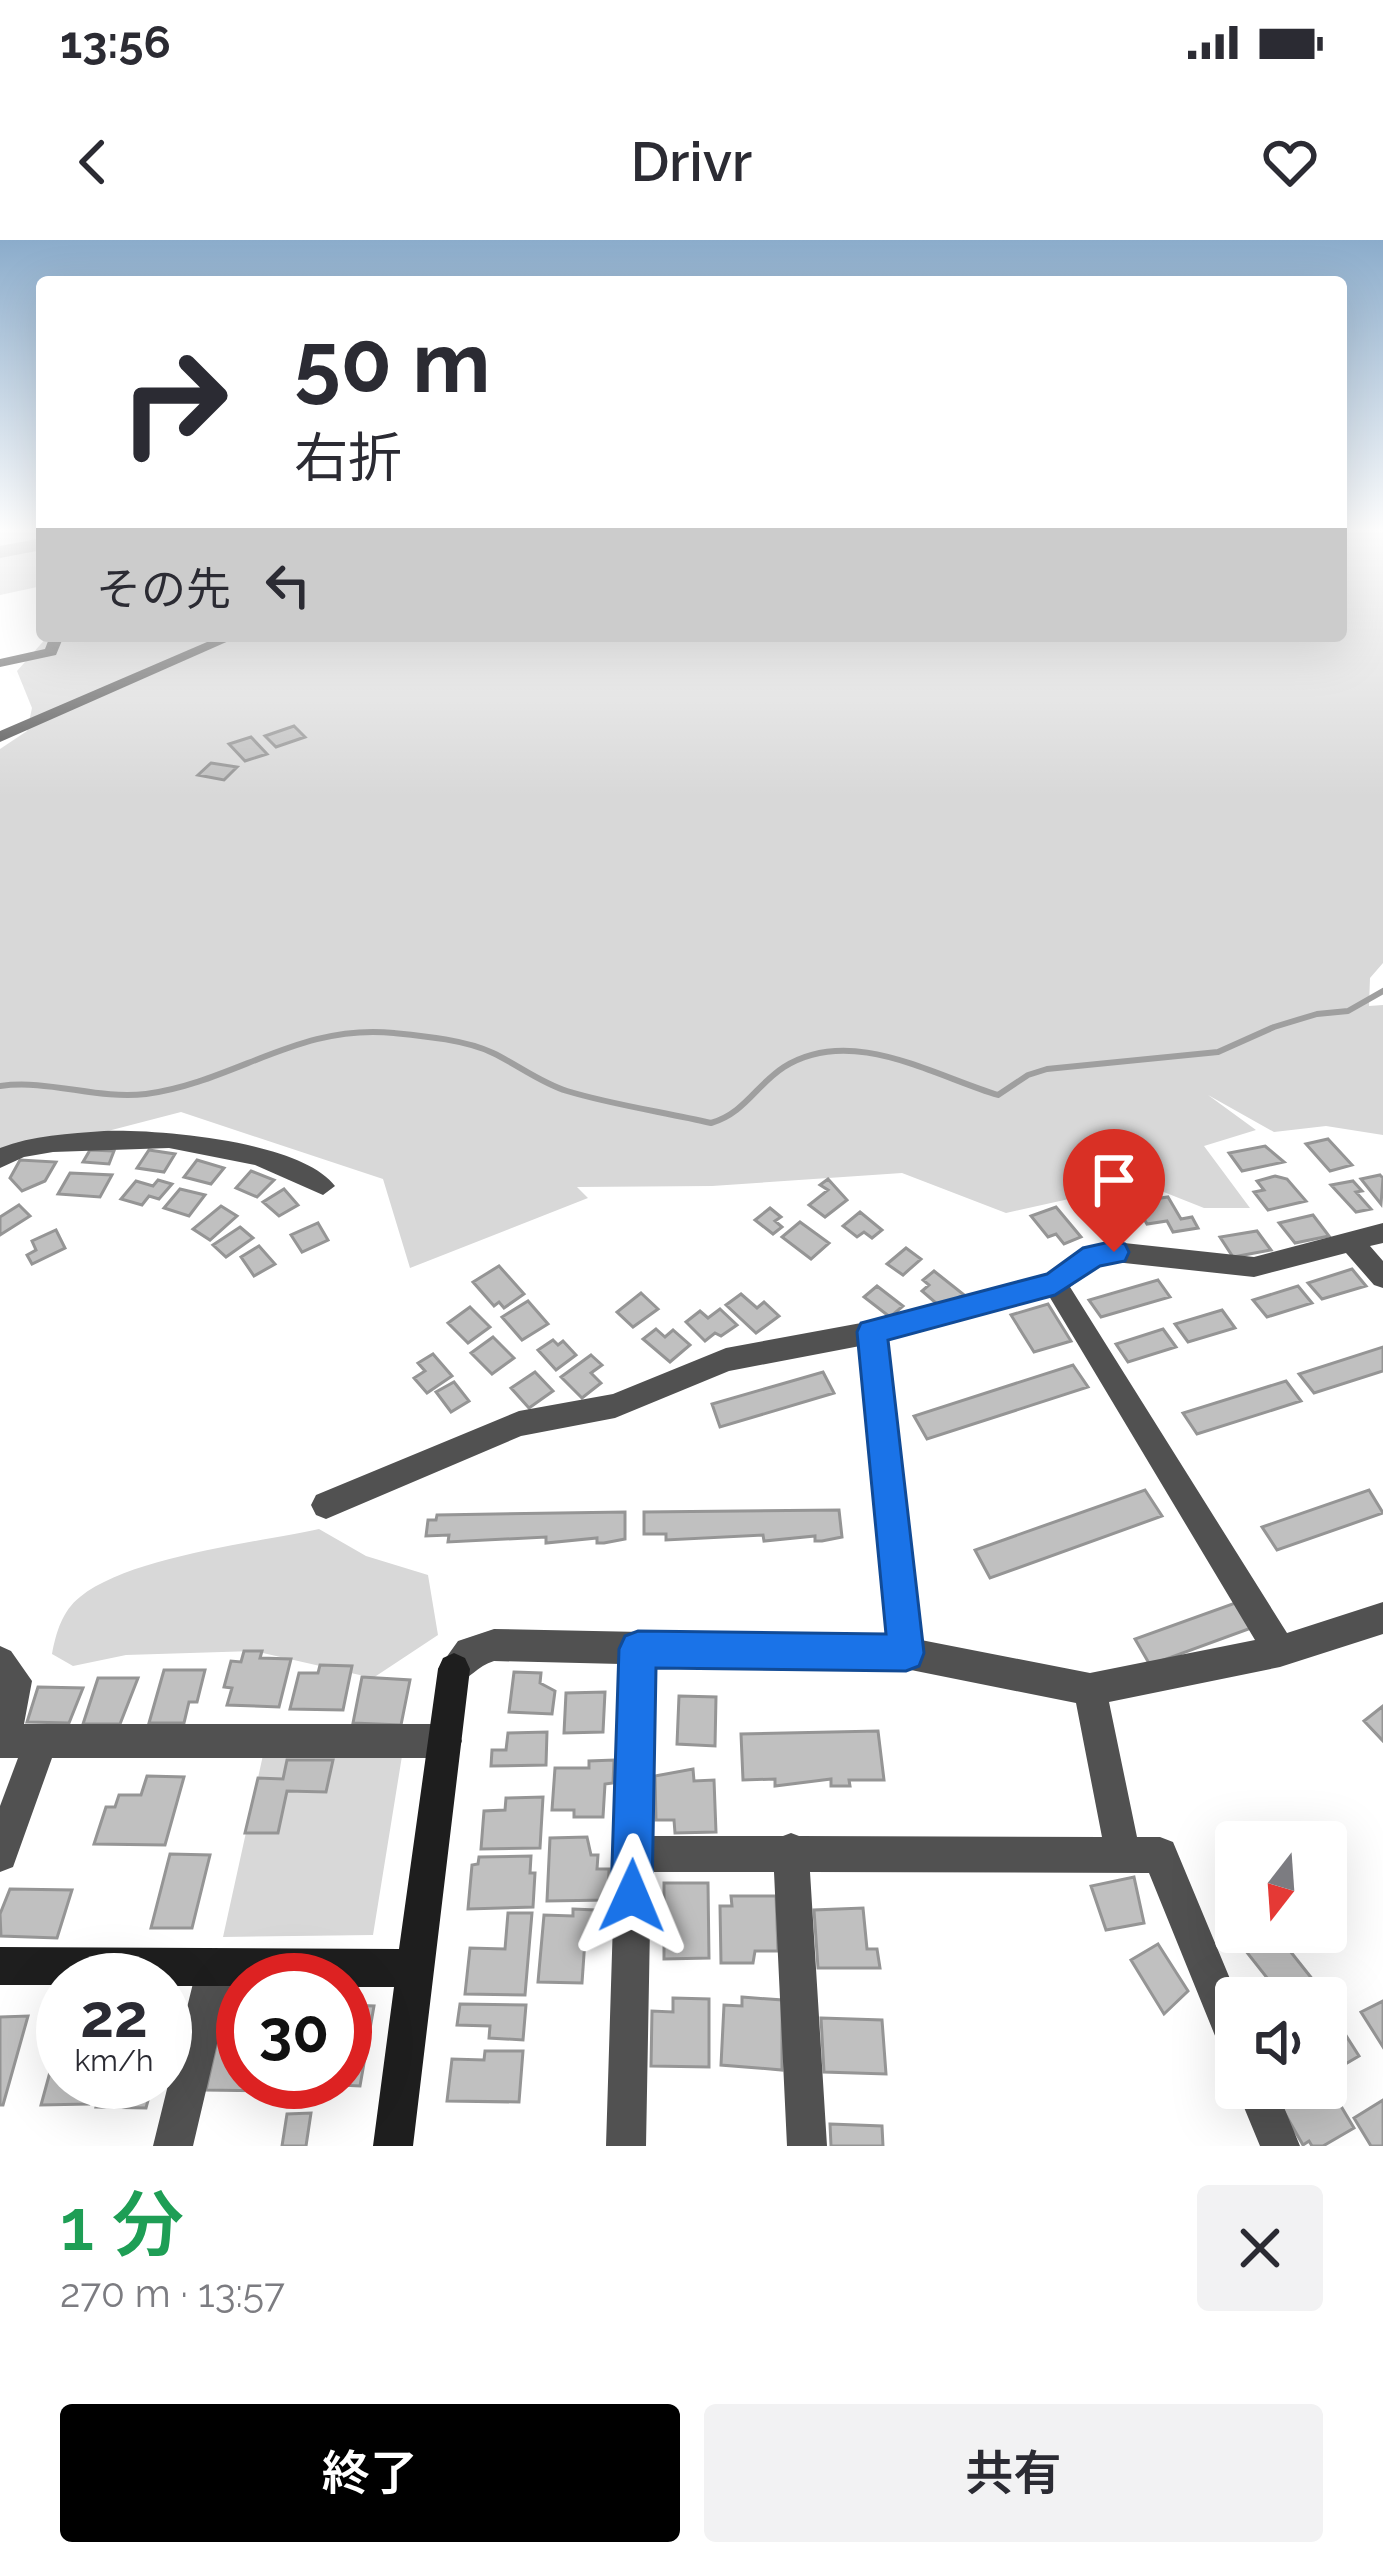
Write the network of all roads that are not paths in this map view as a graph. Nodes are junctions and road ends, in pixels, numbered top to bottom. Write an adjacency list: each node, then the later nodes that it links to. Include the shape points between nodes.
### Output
1 (55, 642): 3 (street, via 51,652)
2 (219, 642): 4 (street)
3 (0, 663)
4 (0, 737)
5 (0, 1160): 6 (street, via 48,1144 136,1135 194,1141 292,1168)
6 (323, 1186)
7 (1383, 1233): 8 (street)
8 (1352, 1243): 9 (street); 10 (street, via 1254,1268 1114,1252 1093,1256)
9 (1383, 1278)
10 (1055, 1283): 11 (street); 15 (street)
11 (872, 1332): 12 (street, via 726,1360 615,1406 519,1424); 16 (street)
12 (326, 1505)
13 (1383, 1618): 15 (street)
14 (638, 1649): 16 (street); 20 (street, via 494,1645 469,1652 454,1669); 24 (street)
15 (1280, 1652): 18 (street)
16 (906, 1653): 18 (street)
17 (0, 1662): 19 (street, via 16,1682)
18 (1090, 1689): 25 (street)
19 (2, 1741): 21 (street)
20 (445, 1741): 21 (street); 29 (street)
21 (41, 1742): 23 (street)
22 (791, 1851): 24 (street); 25 (street); 35 (street)
23 (0, 1854)
24 (632, 1854): 34 (street)
25 (1123, 1854): 30 (street, via 1160,1856)
26 (0, 1966): 27 (street)
27 (216, 1967): 32 (street)
28 (372, 1967): 29 (street)
29 (415, 1967): 33 (street)
30 (1215, 1988)
31 (1265, 2109): 36 (street)
32 (173, 2146)
33 (393, 2146)
34 (626, 2146)
35 (808, 2146)
36 (1280, 2146)

